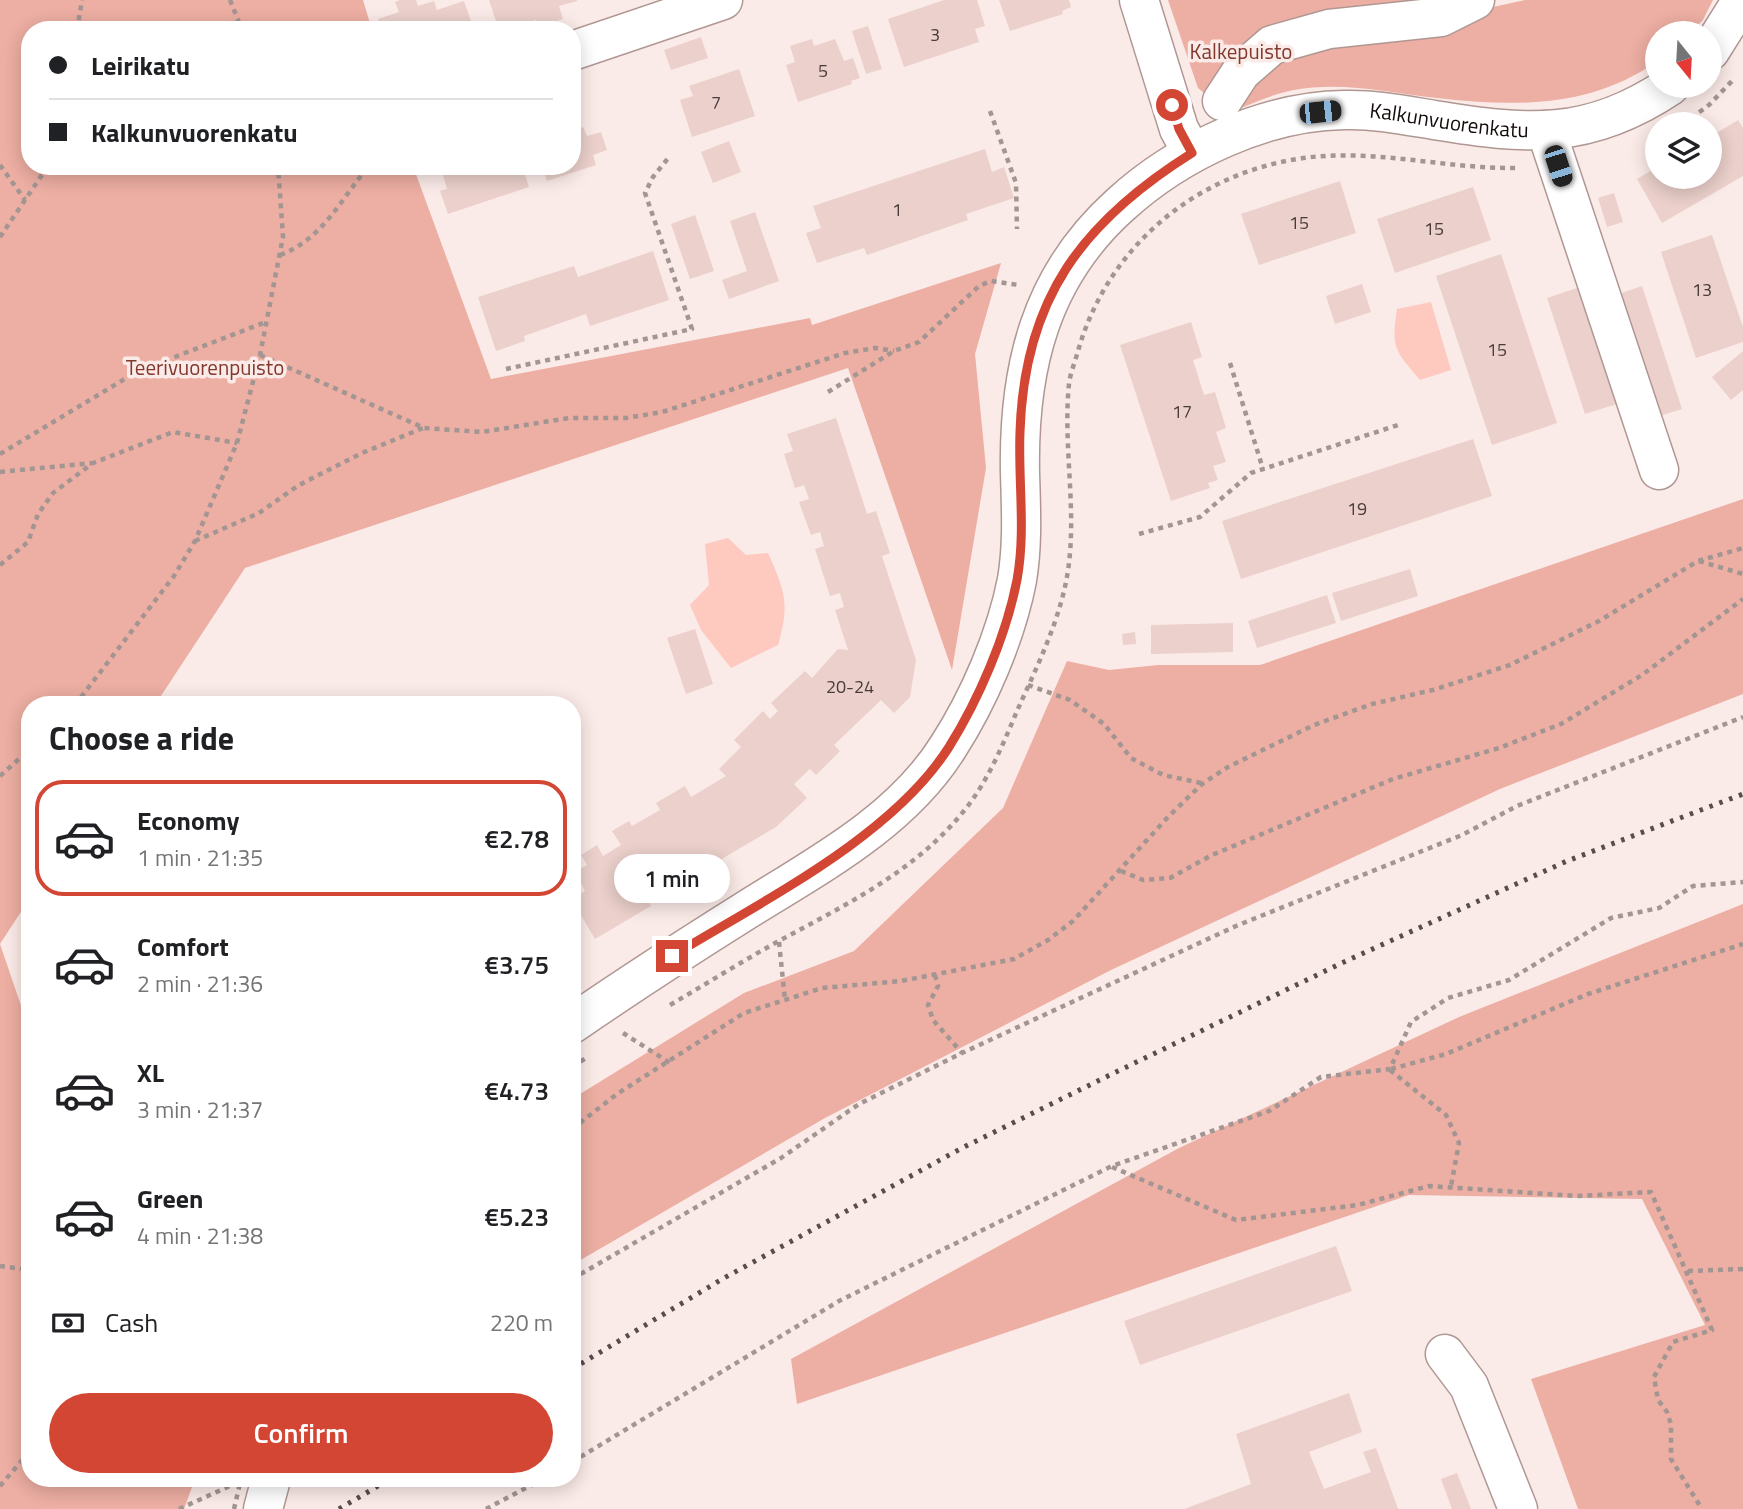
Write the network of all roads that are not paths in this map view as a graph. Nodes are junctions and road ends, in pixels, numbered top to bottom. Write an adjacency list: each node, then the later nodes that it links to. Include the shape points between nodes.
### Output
1 (723, 0): 5 (street)
2 (1139, 0): 10 (street, via 1179,129)
3 (1475, 0): 8 (street, via 1441,17 1329,29 1272,45 1241,72)
4 (1742, 0): 6 (street)
5 (581, 48)
6 (1722, 64)
7 (1648, 98): 9 (street, Kalkunvuorenkatu, via 1605,121)
8 (1222, 101)
9 (1546, 130): 10 (street, Kalkunvuorenkatu, via 1498,131 1385,112 1342,110 1297,115); 11 (street)
10 (1192, 153): 12 (street, Kalkunvuorenkatu, via 1117,207 1079,250 1041,313 1022,404 1022,516 1016,581 989,665 937,764 910,795 864,834 649,971)
11 (1659, 470)
12 (582, 1039)
13 (1445, 1354): 16 (street, via 1469,1386)
14 (269, 1487): 15 (street)
15 (263, 1509)
16 (1518, 1509)

